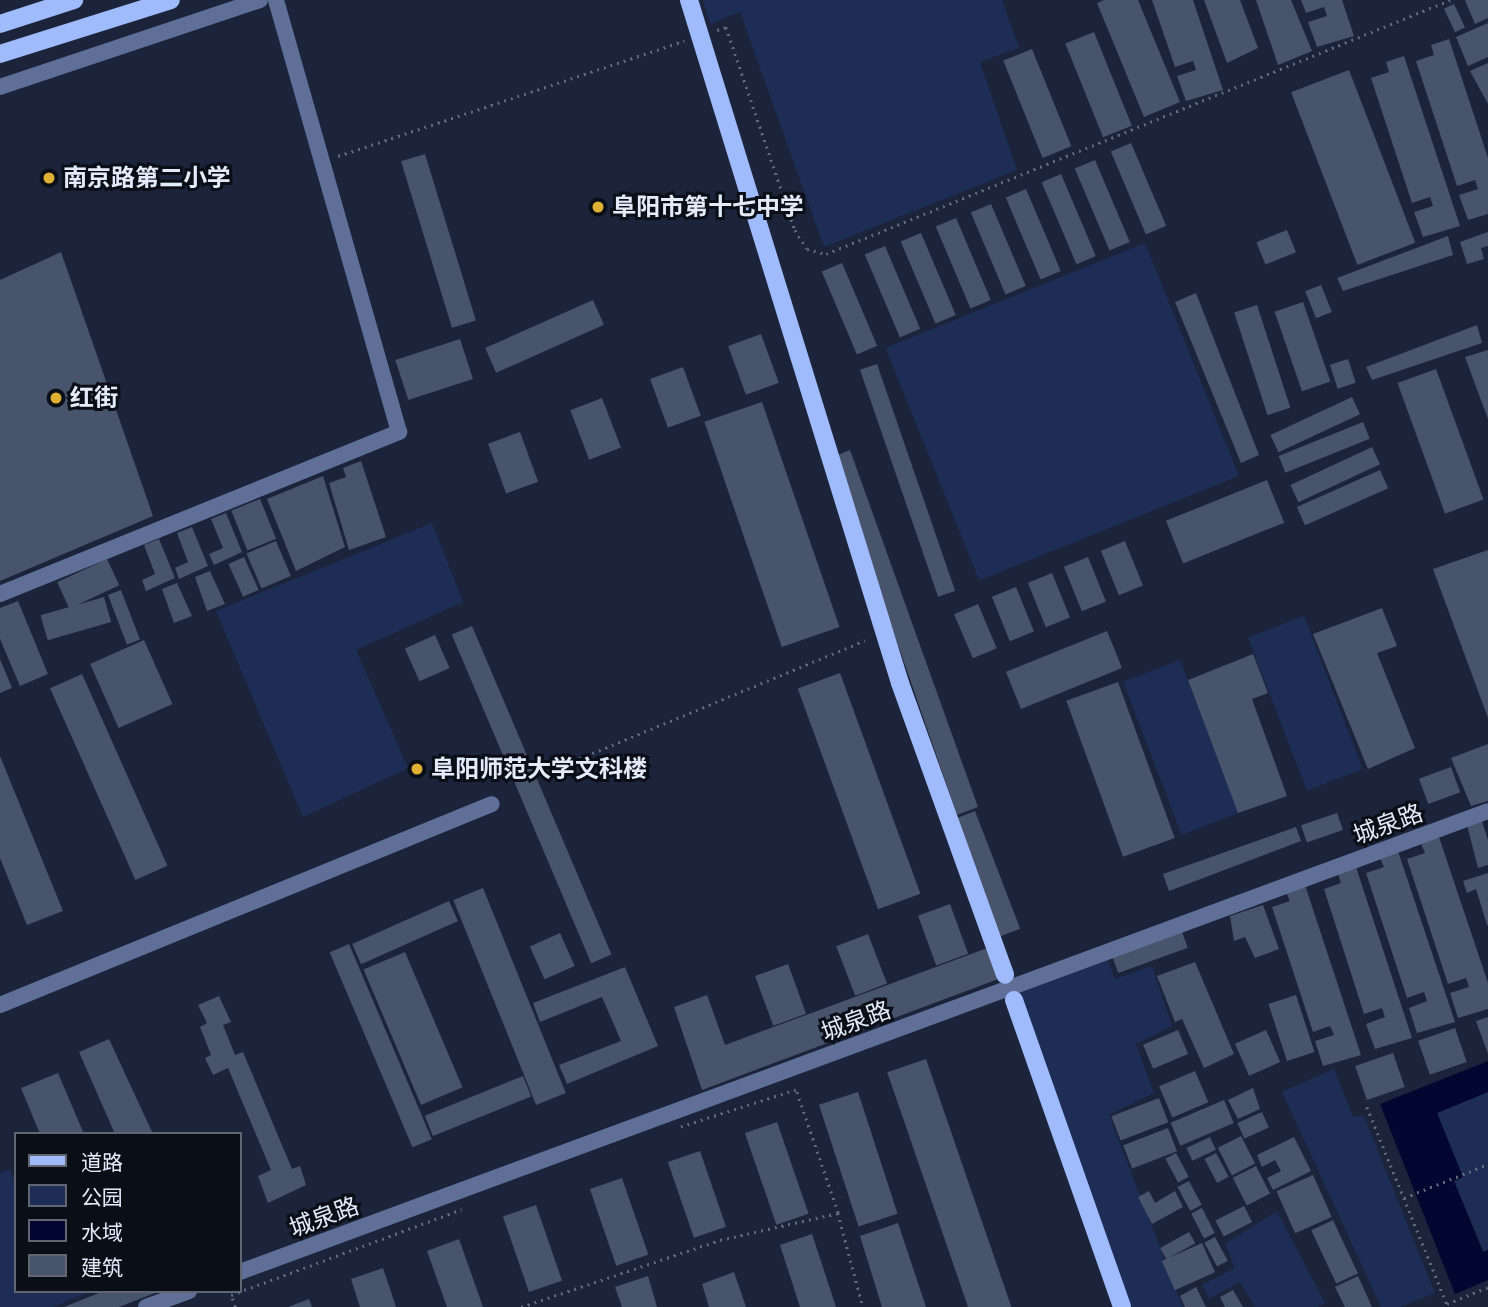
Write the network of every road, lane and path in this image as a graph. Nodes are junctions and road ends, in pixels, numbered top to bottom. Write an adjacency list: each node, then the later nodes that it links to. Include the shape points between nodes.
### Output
1 (74, 0): 7 (main road)
2 (172, 0): 9 (main road)
3 (260, 0): 10 (street)
4 (275, 0): 11 (street)
5 (689, 0): 8 (main road)
6 (1450, 0): 8 (path, via 826,254 807,248 795,230 726,27)
7 (0, 24)
8 (700, 36): 11 (path); 17 (main road, via 900,683)
9 (0, 54)
10 (0, 87)
11 (322, 162): 12 (street, via 399,432)
12 (0, 594)
13 (865, 640): 14 (path)
14 (547, 772)
15 (492, 804): 19 (street)
16 (1488, 811): 26 (street, 城泉路)
17 (1005, 975)
18 (1014, 1000): 35 (main road)
19 (0, 1005)
20 (1367, 1107): 23 (path)
21 (677, 1129): 25 (path, via 796,1090)
22 (1488, 1164): 23 (path)
23 (1404, 1198): 27 (path, via 1447,1304)
24 (472, 1205): 28 (path)
25 (838, 1213): 33 (path, via 720,1240); 34 (path)
26 (242, 1271)
27 (1488, 1287)
28 (242, 1291)
29 (184, 1293): 31 (street)
30 (238, 1293): 32 (path, via 230,1296)
31 (146, 1307)
32 (235, 1307)
33 (521, 1307)
34 (863, 1307)
35 (1122, 1307)

